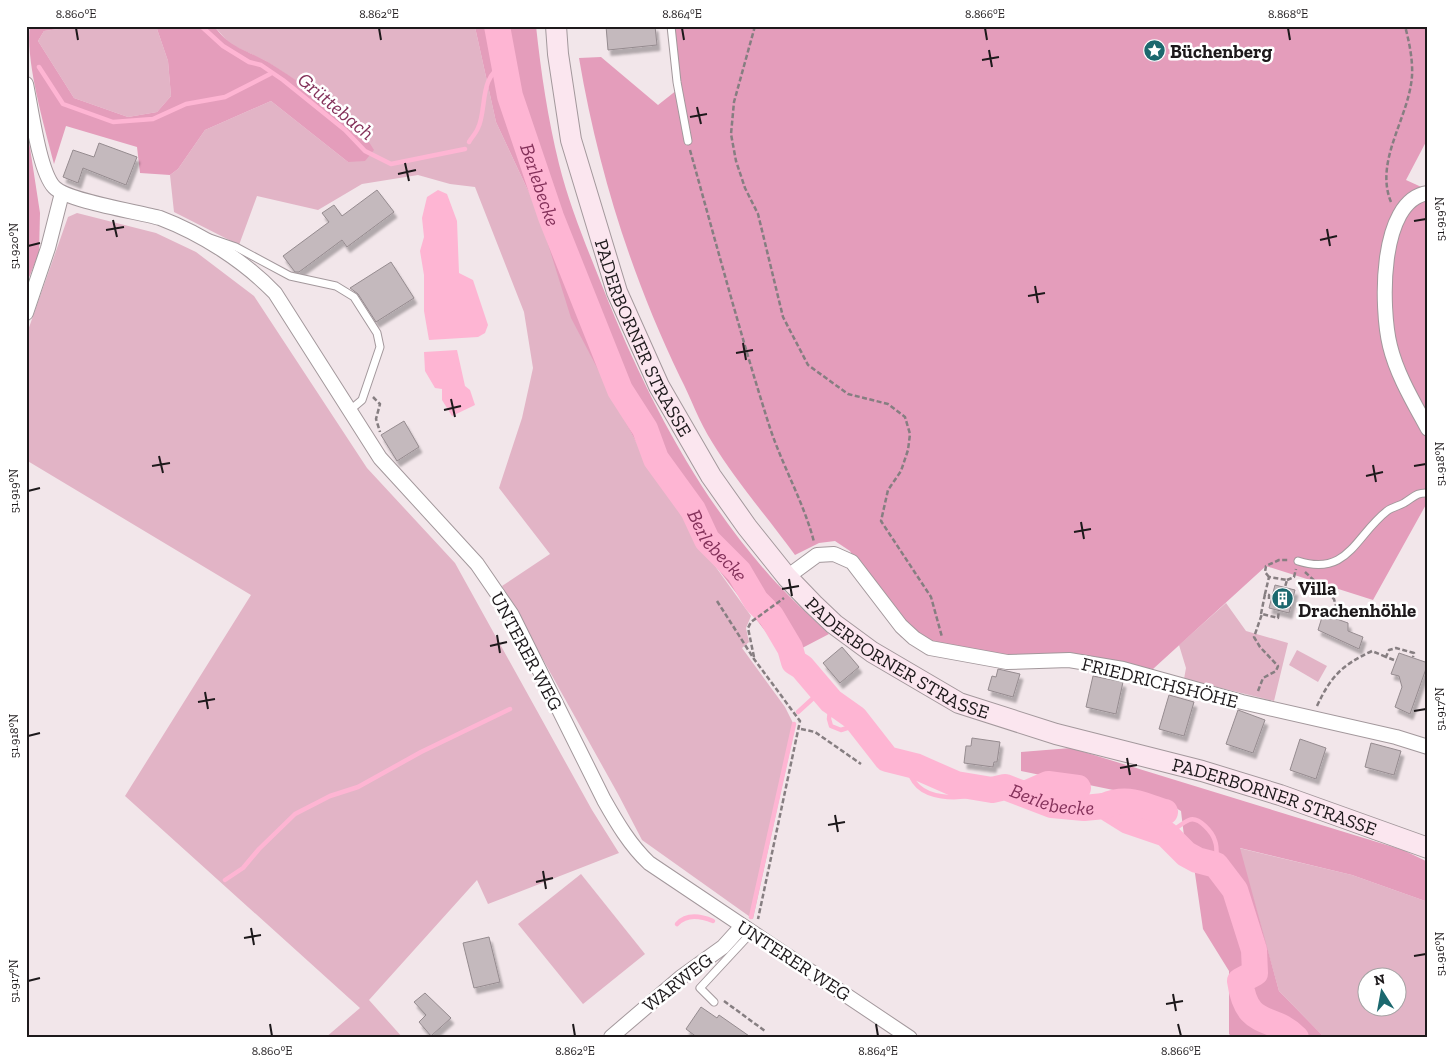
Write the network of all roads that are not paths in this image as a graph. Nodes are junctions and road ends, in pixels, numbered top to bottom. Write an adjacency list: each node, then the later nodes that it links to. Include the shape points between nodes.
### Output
1 (556, 26): 13 (main road, PADERBORNER STRASSE, via 571,140 617,292 660,386 711,476)
2 (671, 26): 4 (lane)
3 (26, 84): 5 (street, via 47,176)
4 (688, 141)
5 (62, 193): 7 (street, UNTERER WEG, via 160,218); 8 (street)
6 (1428, 193): 10 (street, via 1410,200 1400,213 1390,242 1383,305 1397,368)
7 (205, 239): 9 (street, UNTERER WEG, via 262,279 275,293); 9 (lane, via 212,237 290,276 336,286 354,297 380,340 380,347 364,394)
8 (26, 313)
9 (350, 411): 16 (street, UNTERER WEG, via 380,458 477,564 512,615 604,800 630,842 649,863)
10 (1428, 429)
11 (1428, 493): 12 (lane, via 1416,494 1388,510 1350,552 1334,562 1315,566)
12 (1298, 560)
13 (787, 577): 14 (street, FRIEDRICHSHÖHE, via 817,555 834,554 852,562 901,626 930,648 1006,662 1069,660 1122,669); 15 (main road, PADERBORNER STRASSE, via 834,624 872,652 959,703 1056,734 1254,787)
14 (1428, 747)
15 (1428, 848)
16 (746, 930): 17 (lane, via 700,988); 18 (street, WARWEG, via 680,978); 19 (street, UNTERER WEG)
17 (716, 999)
18 (608, 1037)
19 (910, 1038)

